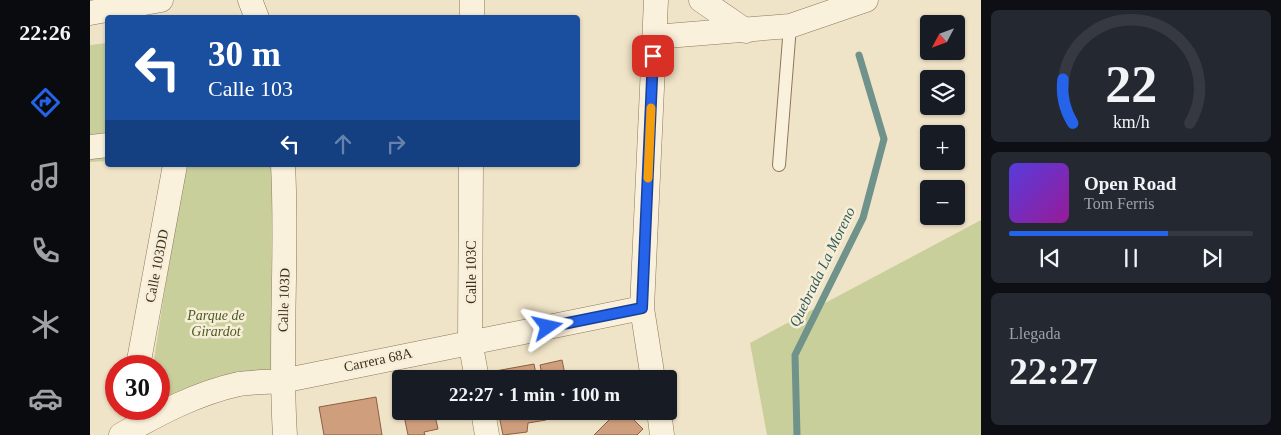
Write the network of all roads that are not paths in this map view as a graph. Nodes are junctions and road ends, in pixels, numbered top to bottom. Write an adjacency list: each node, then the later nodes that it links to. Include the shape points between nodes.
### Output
1 (161, 0): 7 (street)
2 (250, 0): 8 (street)
3 (472, 0): 9 (street)
4 (656, 0): 12 (street)
5 (701, 0): 11 (street)
6 (866, 0): 10 (street)
7 (90, 13)
8 (256, 15)
9 (472, 15)
10 (790, 26): 11 (street); 15 (lane)
11 (746, 31): 12 (street)
12 (654, 37): 19 (street)
13 (105, 145): 14 (street)
14 (90, 147)
15 (779, 165)
16 (176, 167): 21 (street, Calle 103DD)
17 (283, 167): 24 (street, Calle 103D, via 286,210)
18 (471, 167): 20 (street, Calle 103C)
19 (642, 308): 20 (street, Carrera 68A); 23 (street)
20 (470, 341): 22 (street, Calle 103C); 24 (street, Carrera 68A)
21 (140, 355)
22 (475, 370)
23 (652, 370)
24 (282, 381): 28 (street, Carrera 68A, via 241,384 214,391); 29 (street, Calle 103D)
25 (127, 420): 28 (street)
26 (484, 420): 30 (street)
27 (660, 420): 31 (street)
28 (124, 434)
29 (285, 435)
30 (487, 435)
31 (662, 435)

